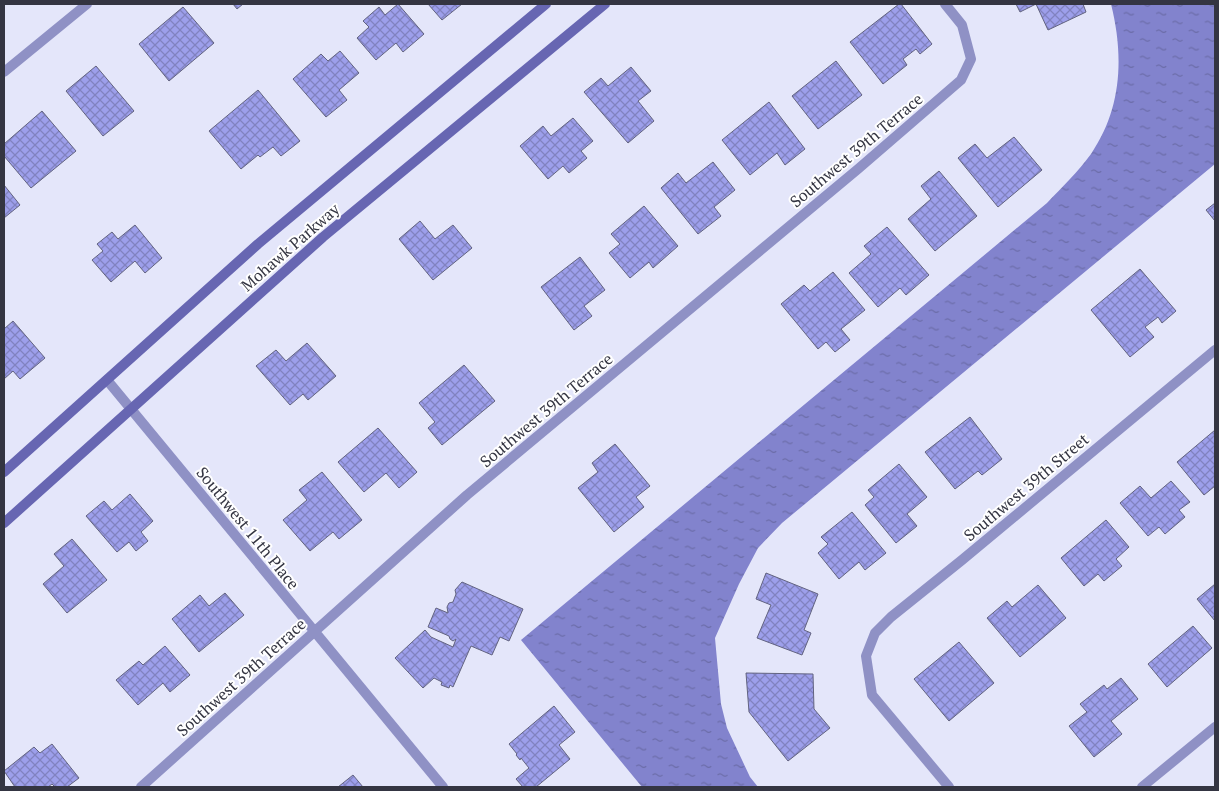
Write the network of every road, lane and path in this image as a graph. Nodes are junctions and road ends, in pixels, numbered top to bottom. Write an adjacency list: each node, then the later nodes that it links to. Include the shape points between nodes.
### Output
1 (87, 4): 5 (street)
2 (546, 4): 7 (street, Mohawk Parkway, via 272,232)
3 (605, 4): 8 (street, Mohawk Parkway, via 323,237)
4 (944, 4): 11 (street, Southwest 39th Terrace, via 962,25 970,59 961,80 467,495)
5 (4, 72)
6 (1215, 350): 15 (street, Southwest 39th Street, via 890,617 875,633 866,656 872,695)
7 (107, 380): 8 (street, Southwest 11th Place); 9 (street, Mohawk Parkway)
8 (130, 409): 10 (street, Mohawk Parkway); 11 (street, Southwest 11th Place)
9 (4, 472)
10 (4, 523)
11 (314, 633): 13 (street, Southwest 39th Terrace); 14 (street, Southwest 11th Place)
12 (1215, 727): 16 (street)
13 (141, 787)
14 (443, 787)
15 (948, 787)
16 (1142, 787)

